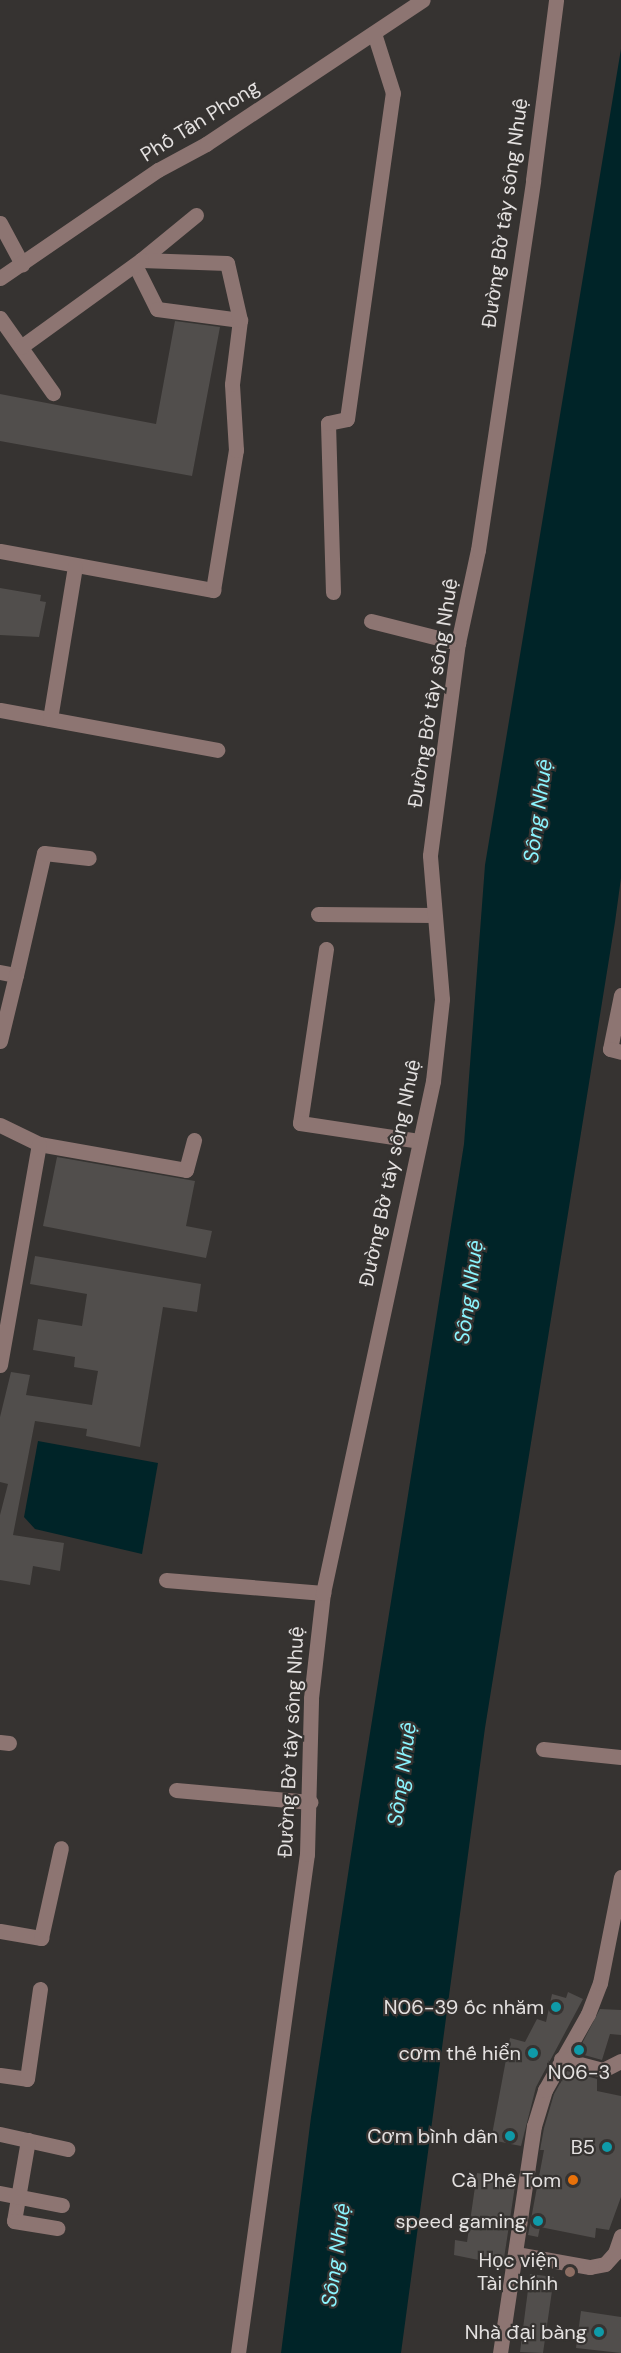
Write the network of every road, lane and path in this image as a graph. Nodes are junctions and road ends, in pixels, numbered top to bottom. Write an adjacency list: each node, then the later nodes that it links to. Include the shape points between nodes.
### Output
1 (423, 0): 3 (street, Phố Tân Phong)
2 (556, 0): 17 (street, Đường Bờ tây sông Nhuệ, via 478,550)
3 (374, 33): 7 (street, Phố Tân Phong, via 206,144 158,170); 15 (street, via 393,93 347,419 328,423)
4 (196, 215): 6 (street)
5 (0, 223): 7 (street)
6 (138, 262): 9 (street, via 157,309); 9 (street, via 227,263); 11 (street)
7 (22, 264): 8 (street, Phố Tân Phong)
8 (0, 278)
9 (240, 320): 14 (street, via 232,384 236,450 213,590)
10 (2, 326): 11 (street)
11 (21, 347): 12 (street)
12 (53, 393)
13 (0, 551): 14 (street)
14 (75, 566): 19 (street)
15 (333, 592)
16 (371, 621): 17 (street)
17 (458, 643): 23 (street, Đường Bờ tây sông Nhuệ, via 430,855)
18 (0, 710): 19 (street)
19 (50, 719): 20 (street)
20 (217, 750)
21 (88, 858): 26 (street, via 44,853)
22 (318, 914): 23 (street)
23 (434, 915): 32 (street, Đường Bờ tây sông Nhuệ, via 442,999 433,1081)
24 (326, 949): 32 (street, via 300,1123)
25 (0, 972): 26 (street)
26 (16, 975): 28 (street)
27 (621, 995): 29 (street, via 610,1049)
28 (0, 1041)
29 (621, 1052)
30 (0, 1125): 33 (street)
31 (194, 1140): 33 (street, via 186,1170)
32 (419, 1141): 37 (street, Đường Bờ tây sông Nhuệ)
33 (39, 1144): 34 (street)
34 (7, 1288): 35 (street)
35 (0, 1365)
36 (166, 1580): 37 (street)
37 (323, 1593): 41 (street, Đường Bờ tây sông Nhuệ, via 311,1698)
38 (543, 1749): 39 (street)
39 (621, 1757)
40 (176, 1790): 41 (street)
41 (310, 1802): 58 (street, Đường Bờ tây sông Nhuệ, via 307,1854)
42 (62, 1848): 44 (street, via 41,1938)
43 (621, 1877): 46 (street, via 600,1983 588,2014)
44 (0, 1931)
45 (40, 1989): 48 (street, via 27,2079)
46 (561, 2059): 47 (street, via 603,2070); 57 (street, via 545,2090 534,2126)
47 (621, 2061)
48 (0, 2075)
49 (0, 2134): 50 (street)
50 (28, 2140): 51 (street); 53 (street)
51 (67, 2148)
52 (0, 2193): 53 (street)
53 (18, 2195): 54 (street); 55 (street, via 14,2221)
54 (62, 2205)
55 (57, 2228)
56 (621, 2236): 57 (street, via 615,2253 605,2264 590,2267)
57 (516, 2254): 59 (street)
58 (238, 2353)
59 (500, 2353)

